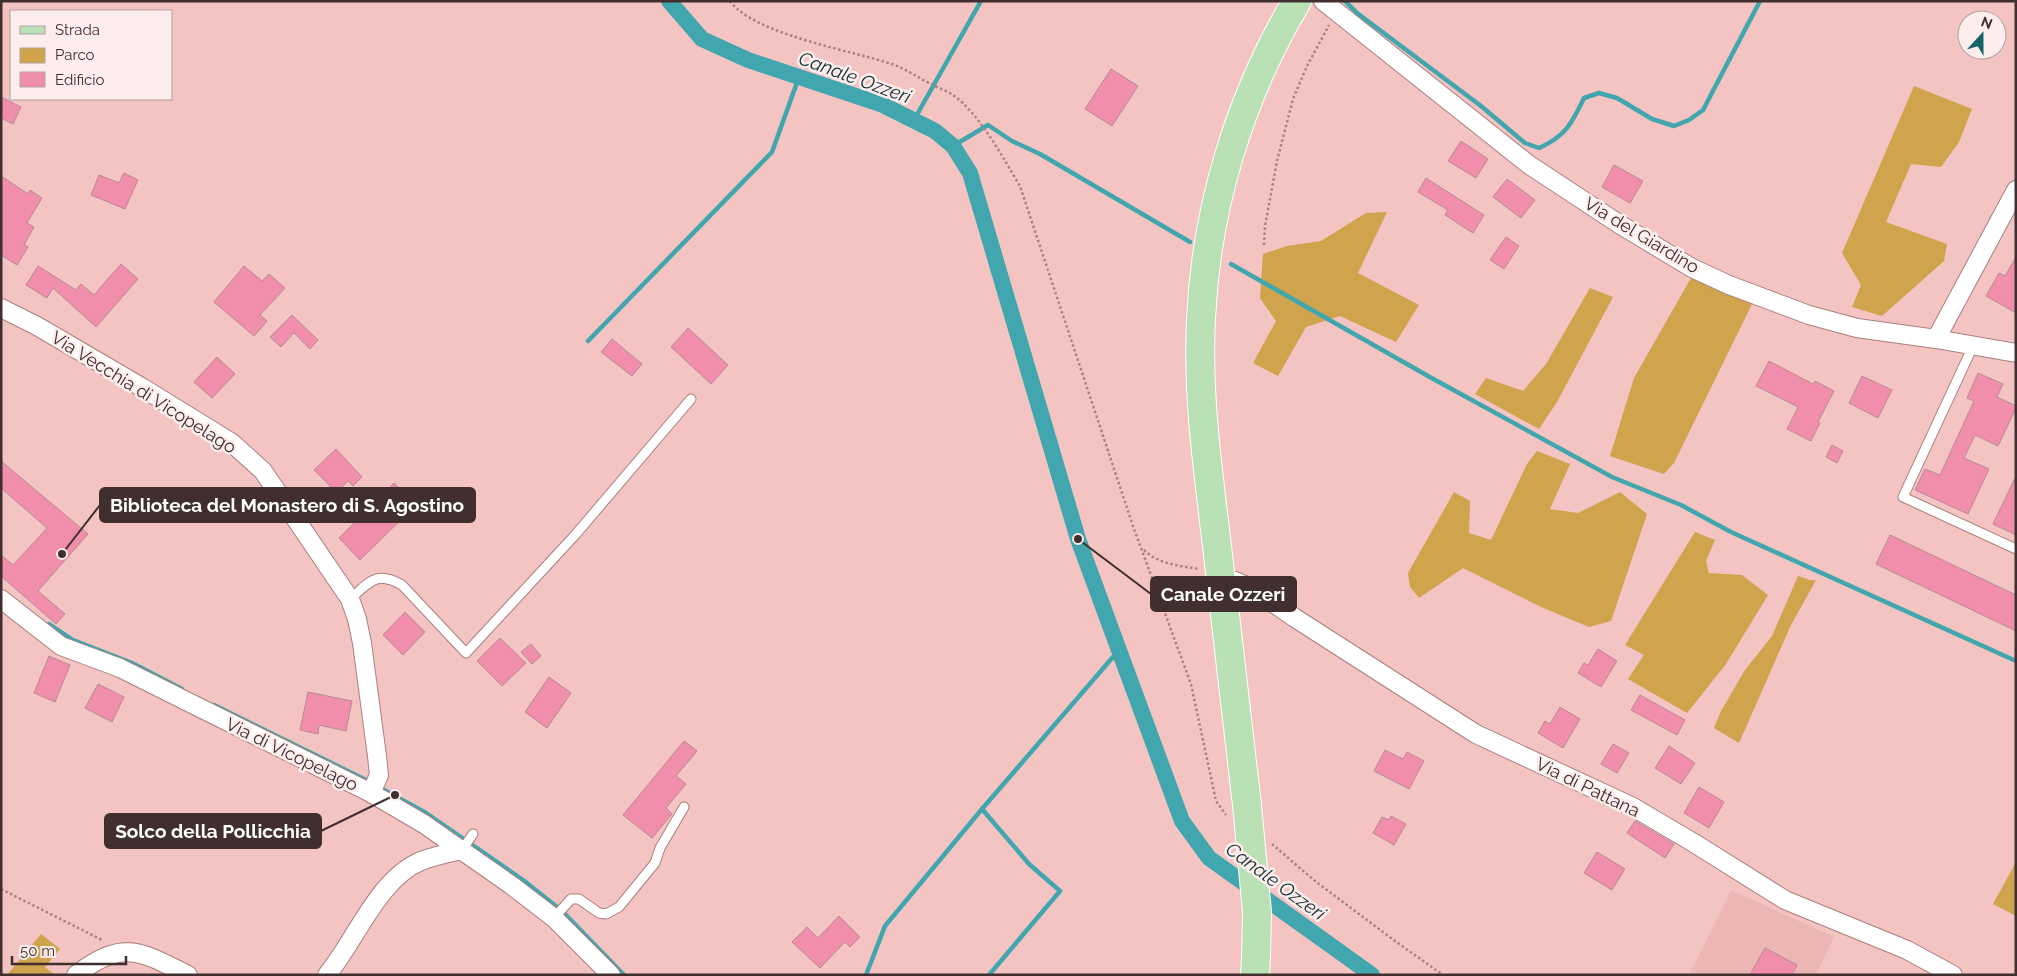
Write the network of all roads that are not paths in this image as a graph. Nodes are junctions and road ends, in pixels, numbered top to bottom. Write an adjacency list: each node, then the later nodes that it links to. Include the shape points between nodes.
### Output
1 (1297, 1): 18 (main road, bridge, via 1256,81 1220,187 1209,242 1201,319 1202,398 1247,805 1257,912)
2 (1330, 6): 5 (street, Via del Giardino, via 1528,164 1692,268 1809,315 1857,328)
3 (2016, 190): 5 (street)
4 (1, 308): 12 (street, Via Vecchia di Vicopelago, via 37,326 232,443 263,471)
5 (1936, 339): 6 (street, Via del Giardino)
6 (1973, 346): 7 (street, Via del Giardino); 9 (lane, via 1903,497)
7 (2016, 353)
8 (691, 399): 12 (lane, via 576,534 466,653 402,584 383,577 374,579)
9 (2016, 549)
10 (1235, 581): 23 (street, Via di Pattana, via 1251,588 1476,734 1633,807 1784,900 1907,950)
11 (1, 599): 13 (street, Via di Vicopelago, via 61,646 120,668)
12 (350, 599): 13 (street, Via Vecchia di Vicopelago, via 362,643 377,756)
13 (374, 787): 16 (street, Via di Vicopelago, via 424,824)
14 (684, 807): 17 (lane, via 655,863 619,907 606,914 598,913 579,899 571,899)
15 (473, 834): 16 (lane)
16 (463, 847): 17 (street, Via di Vicopelago); 21 (street, via 420,862 402,873 380,896)
17 (555, 917): 22 (street, Via di Vicopelago)
18 (1256, 966)
19 (76, 975): 20 (street, via 110,954 123,951 139,952)
20 (188, 975)
21 (327, 975)
22 (611, 975)
23 (1953, 975)

